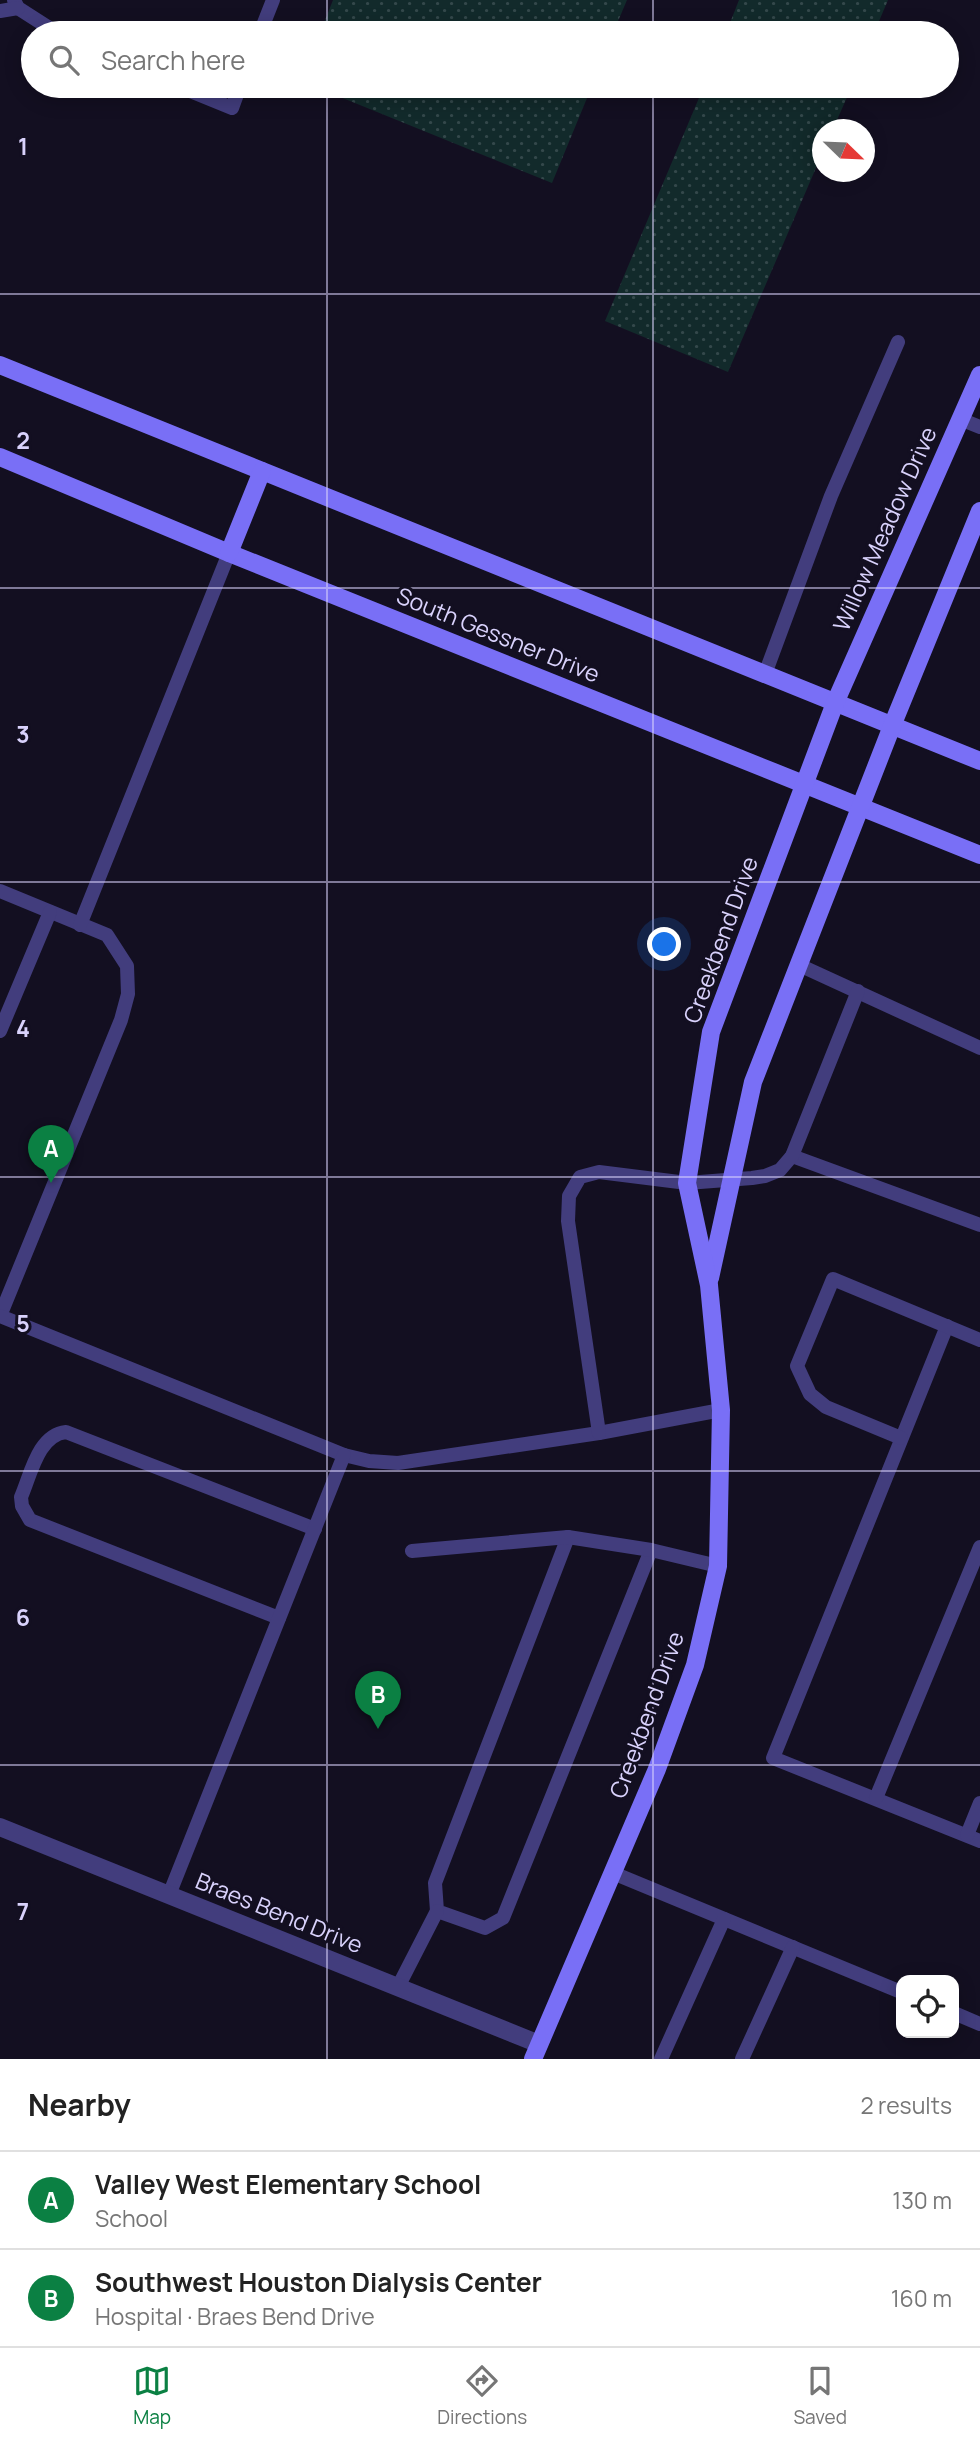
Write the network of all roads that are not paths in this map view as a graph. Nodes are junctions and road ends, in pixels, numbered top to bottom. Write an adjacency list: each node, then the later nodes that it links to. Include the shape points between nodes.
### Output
1 (273, 0): 5 (lane)
2 (16, 4): 3 (lane); 4 (lane)
3 (0, 11)
4 (40, 21)
5 (265, 21)
6 (207, 98): 7 (lane, via 232,108)
7 (236, 98)
8 (898, 342): 17 (lane, via 831,496)
9 (0, 365): 14 (street)
10 (980, 375): 11 (street, Willow Meadow Drive)
11 (960, 419): 12 (lane); 18 (street, Willow Meadow Drive)
12 (980, 426)
13 (0, 457): 16 (street, South Gessner Drive)
14 (262, 471): 16 (street); 17 (street)
15 (980, 511): 19 (street)
16 (229, 553): 21 (street, South Gessner Drive); 26 (lane)
17 (765, 674): 18 (street)
18 (835, 703): 19 (street); 21 (street, Creekbend Drive)
19 (892, 726): 20 (street); 22 (street, Creekbend Drive)
20 (980, 761)
21 (805, 784): 22 (street, South Gessner Drive); 33 (street, Creekbend Drive, via 711,1032)
22 (861, 806): 23 (street, South Gessner Drive); 27 (street, Creekbend Drive)
23 (980, 855)
24 (0, 891): 25 (lane)
25 (50, 912): 26 (lane); 29 (lane)
26 (80, 925): 41 (lane, via 107,935 127,966 128,994 0,1316)
27 (799, 965): 28 (lane); 32 (street, Creekbend Drive, via 753,1082)
28 (858, 991): 30 (lane); 31 (lane)
29 (0, 1031)
30 (980, 1048)
31 (792, 1156): 32 (lane, via 780,1170); 34 (lane)
32 (732, 1180): 33 (lane); 35 (street, Creekbend Drive)
33 (687, 1183): 35 (street, Creekbend Drive); 39 (lane, via 599,1172 580,1177 569,1196 568,1221)
34 (980, 1225)
35 (709, 1285): 38 (street, Creekbend Drive)
36 (947, 1326): 37 (lane); 40 (lane); 40 (lane, via 833,1279 797,1366 810,1394 826,1407)
37 (980, 1339)
38 (721, 1410): 39 (lane); 47 (street, Creekbend Drive)
39 (599, 1433): 41 (lane, via 398,1463)
40 (901, 1438): 49 (lane, via 772,1758)
41 (344, 1455): 42 (lane)
42 (314, 1529): 48 (lane); 48 (lane, via 66,1432 45,1441 21,1497 30,1520)
43 (568, 1537): 45 (lane); 46 (lane); 55 (lane, via 435,1883)
44 (980, 1547): 49 (lane)
45 (651, 1550): 47 (lane); 55 (lane, via 503,1918 485,1928)
46 (411, 1551)
47 (718, 1566): 53 (street, Creekbend Drive, via 695,1665)
48 (279, 1618): 54 (lane)
49 (876, 1798): 52 (lane)
50 (980, 1803): 52 (lane)
51 (0, 1826): 54 (street, Braes Bend Drive)
52 (973, 1838)
53 (612, 1873): 56 (lane); 62 (street, Creekbend Drive)
54 (169, 1895): 58 (street, Braes Bend Drive)
55 (437, 1911): 58 (lane)
56 (724, 1919): 57 (lane); 63 (lane)
57 (793, 1947): 59 (lane); 64 (lane)
58 (398, 1987): 62 (street, Braes Bend Drive)
59 (896, 1990)
60 (959, 2015): 61 (lane)
61 (980, 2024)
62 (536, 2051)
63 (661, 2059)
64 (742, 2059)

